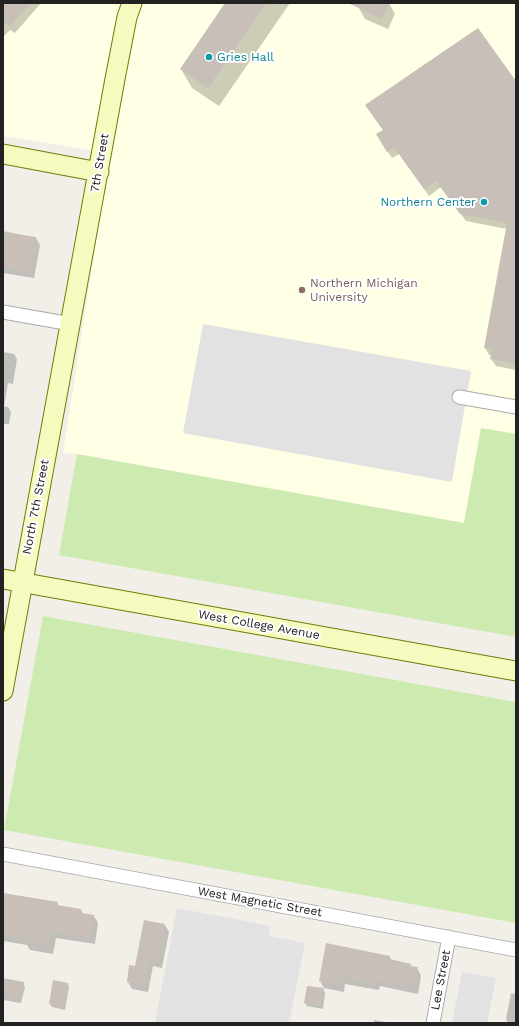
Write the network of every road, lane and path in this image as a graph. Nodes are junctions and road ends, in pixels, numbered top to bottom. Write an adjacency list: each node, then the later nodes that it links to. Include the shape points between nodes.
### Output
1 (132, 3): 3 (street, 7th Street, via 127,16)
2 (3, 154): 3 (street)
3 (99, 172): 5 (street, 7th Street)
4 (3, 312): 5 (street)
5 (71, 324): 9 (street, North 7th Street)
6 (459, 397): 7 (street)
7 (516, 407)
8 (3, 580): 9 (street, West College Avenue)
9 (22, 583): 10 (street, West College Avenue); 11 (street, North 7th Street)
10 (516, 671)
11 (3, 691)
12 (3, 854): 13 (street, West Magnetic Street)
13 (449, 936): 14 (street, West Magnetic Street); 15 (street, Lee Street)
14 (516, 950)
15 (433, 1023)

